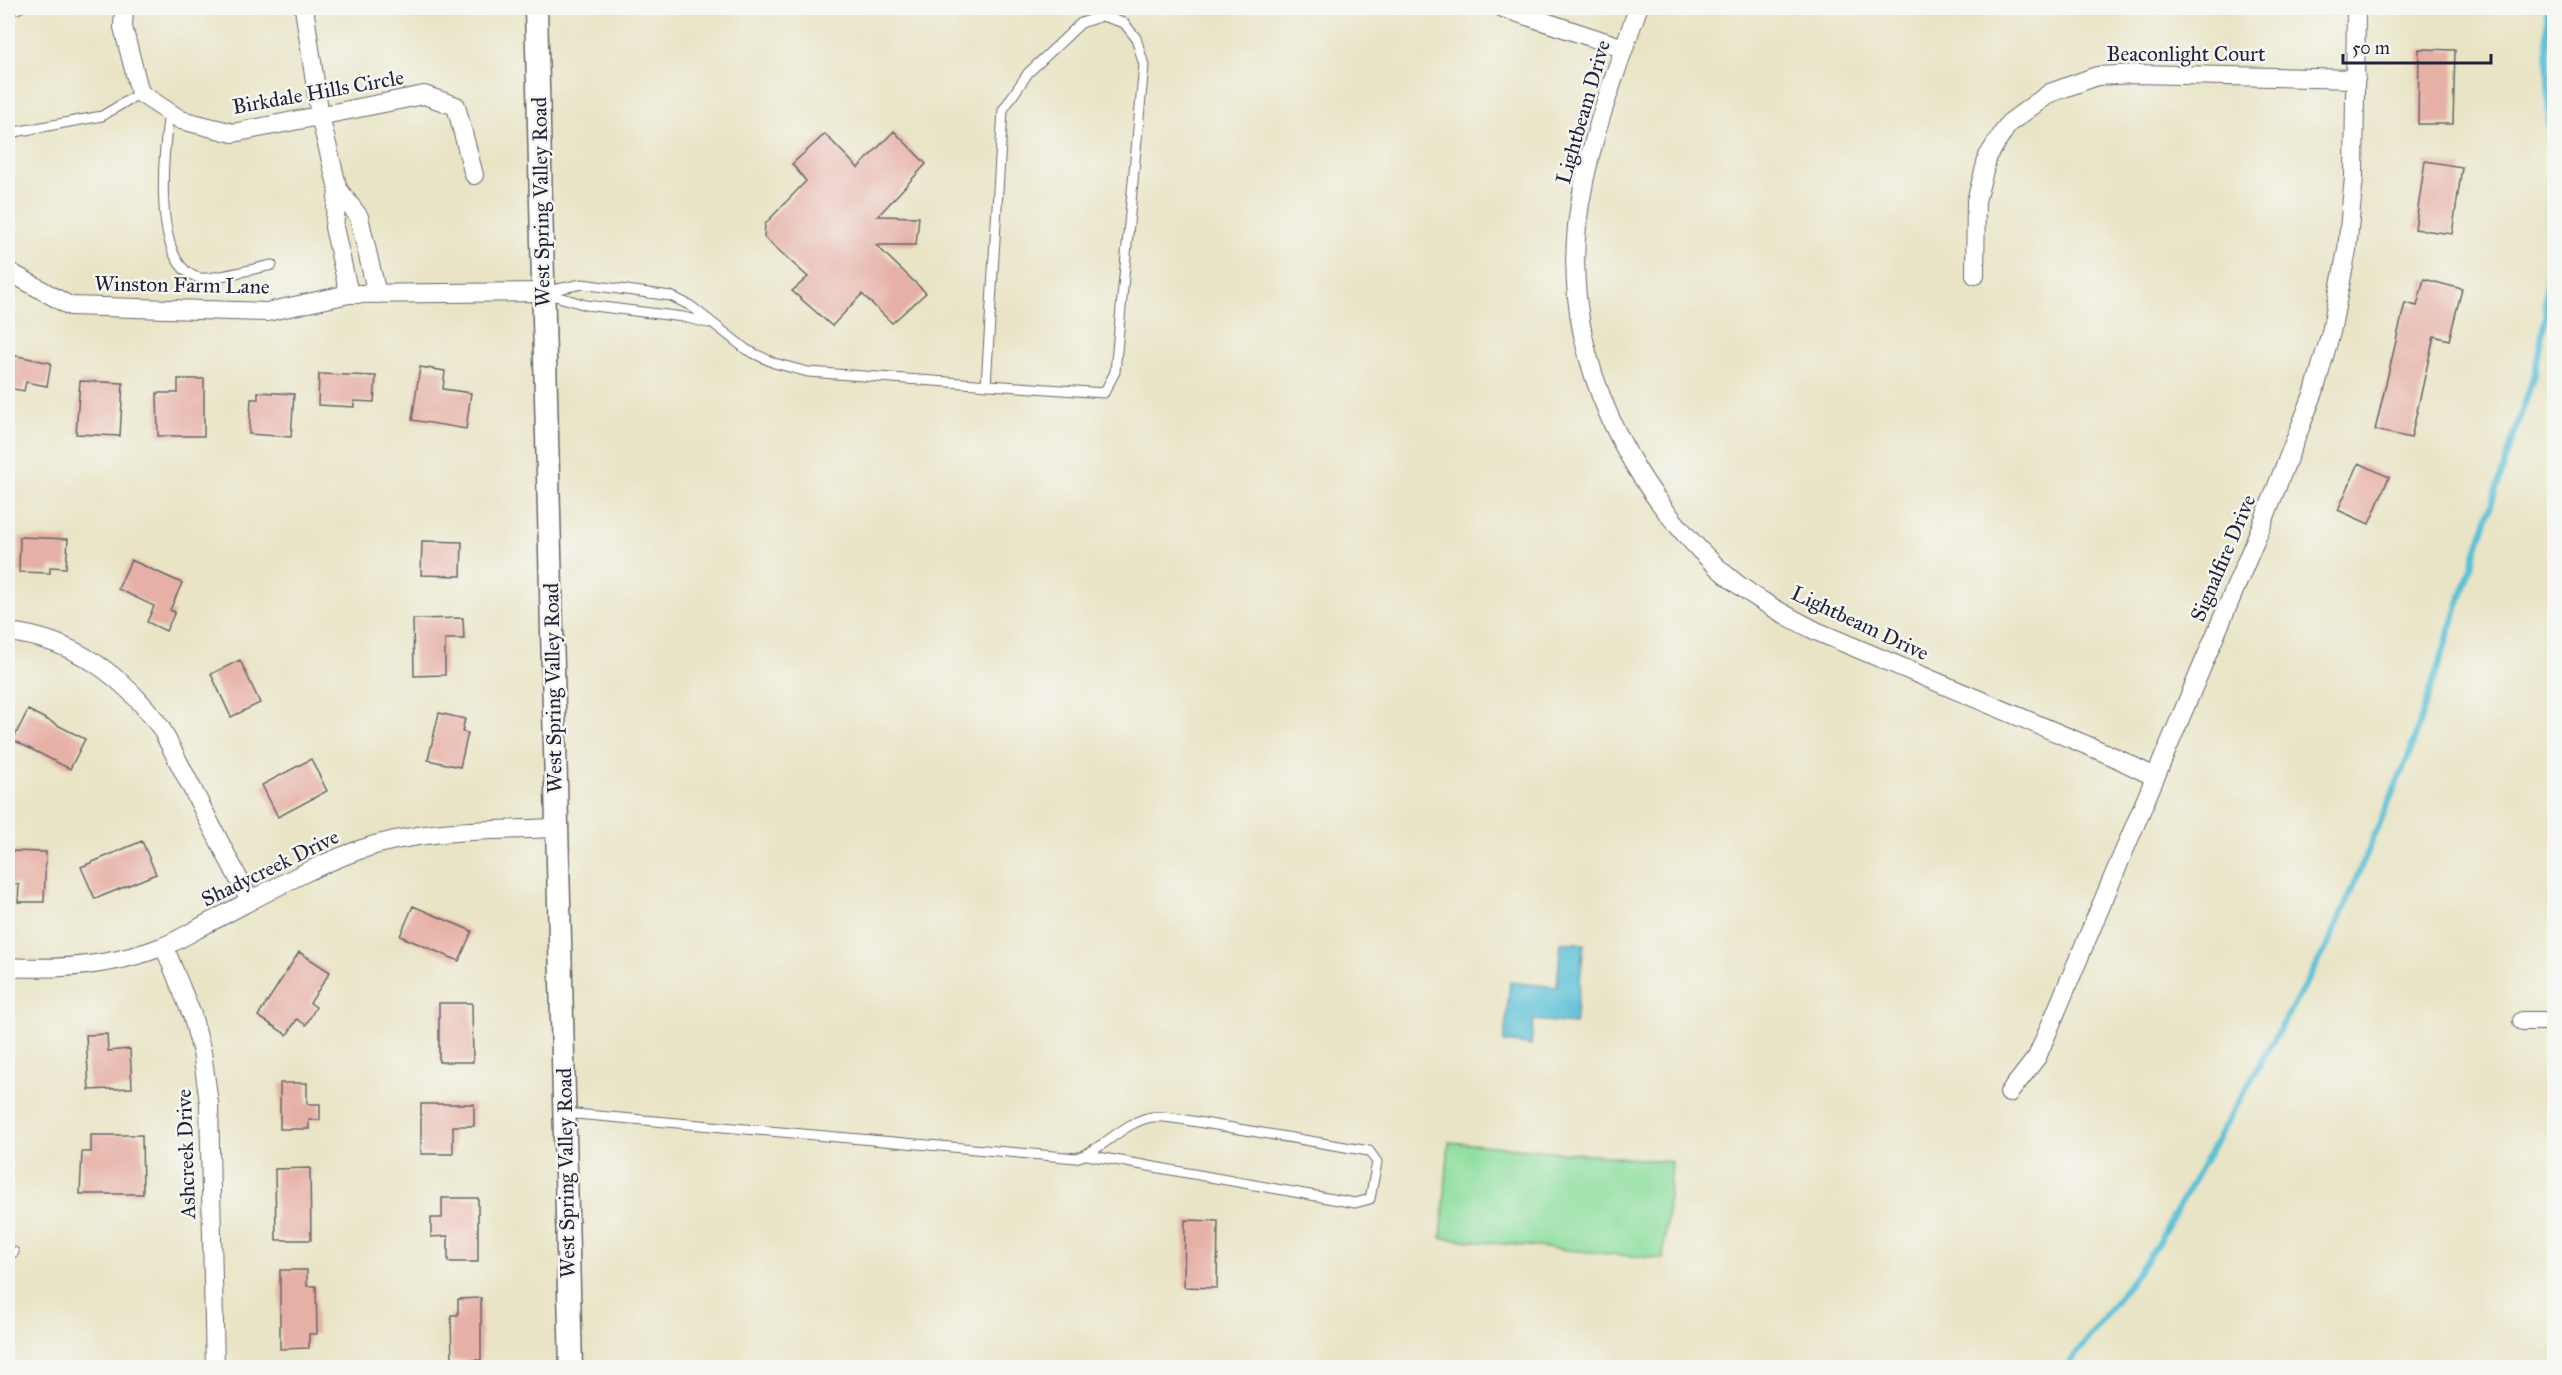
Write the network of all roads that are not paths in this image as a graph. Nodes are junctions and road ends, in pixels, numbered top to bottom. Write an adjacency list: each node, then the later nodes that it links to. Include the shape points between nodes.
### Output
1 (20, 8): 8 (lane)
2 (124, 8): 11 (street, via 123,27)
3 (304, 8): 13 (street)
4 (536, 8): 20 (street, West Spring Valley Road)
5 (1503, 8): 9 (street)
6 (1638, 8): 9 (street, Lightbeam Drive)
7 (2356, 8): 10 (street, Signalfire Drive)
8 (8, 11)
9 (1624, 48): 26 (street, Lightbeam Drive, via 1581,193 1576,258 1578,307 1601,397 1635,469 1660,504 1718,568 1780,613)
10 (2356, 79): 19 (street, Beaconlight Court, via 2136,74 2097,76 2050,93 2009,123 1988,156 1976,201); 26 (street, Signalfire Drive, via 2354,177 2347,250 2314,392)
11 (140, 93): 12 (street, Birkdale Hills Circle); 14 (lane, via 102,116)
12 (169, 112): 13 (street, Birkdale Hills Circle, via 181,120 232,133); 17 (lane, via 162,174 164,198 169,237 182,267 202,278)
13 (320, 116): 15 (street, Birkdale Hills Circle, via 424,95 456,106); 16 (street)
14 (15, 132)
15 (474, 175)
16 (338, 189): 21 (street, via 334,227); 22 (street, via 359,217)
17 (272, 265)
18 (8, 271): 21 (street, Winston Farm Lane, via 70,306 267,312)
19 (1975, 275)
20 (543, 292): 22 (street, Winston Farm Lane); 23 (lane, via 586,305); 23 (lane, via 582,284 671,296 691,306); 27 (street, West Spring Valley Road)
21 (349, 294): 22 (street, Winston Farm Lane)
22 (377, 294)
23 (711, 324): 24 (lane, via 747,350 774,363 808,372)
24 (986, 385): 24 (lane, via 1104,393 1115,372 1144,65 1136,38 1124,22 1102,16 1081,23 1028,73 1003,110)
25 (8, 632): 28 (street, via 39,638 92,660 144,705 160,728)
26 (2155, 777): 33 (street, Signalfire Drive, via 2037,1057)
27 (557, 828): 28 (street, Shadycreek Drive, via 453,832 398,840 328,862); 34 (street, West Spring Valley Road)
28 (250, 901): 29 (street, Shadycreek Drive)
29 (164, 946): 30 (street, Shadycreek Drive, via 78,967); 36 (street, Ashcreek Drive, via 192,1015 209,1103)
30 (8, 967)
31 (2522, 1021): 32 (street)
32 (2554, 1022)
33 (2009, 1093)
34 (564, 1113): 35 (lane, via 1076,1158); 37 (street, West Spring Valley Road)
35 (1088, 1155): 35 (lane, via 1355,1203 1370,1199 1377,1162 1369,1151 1152,1117 1137,1122)
36 (215, 1368)
37 (571, 1368)

